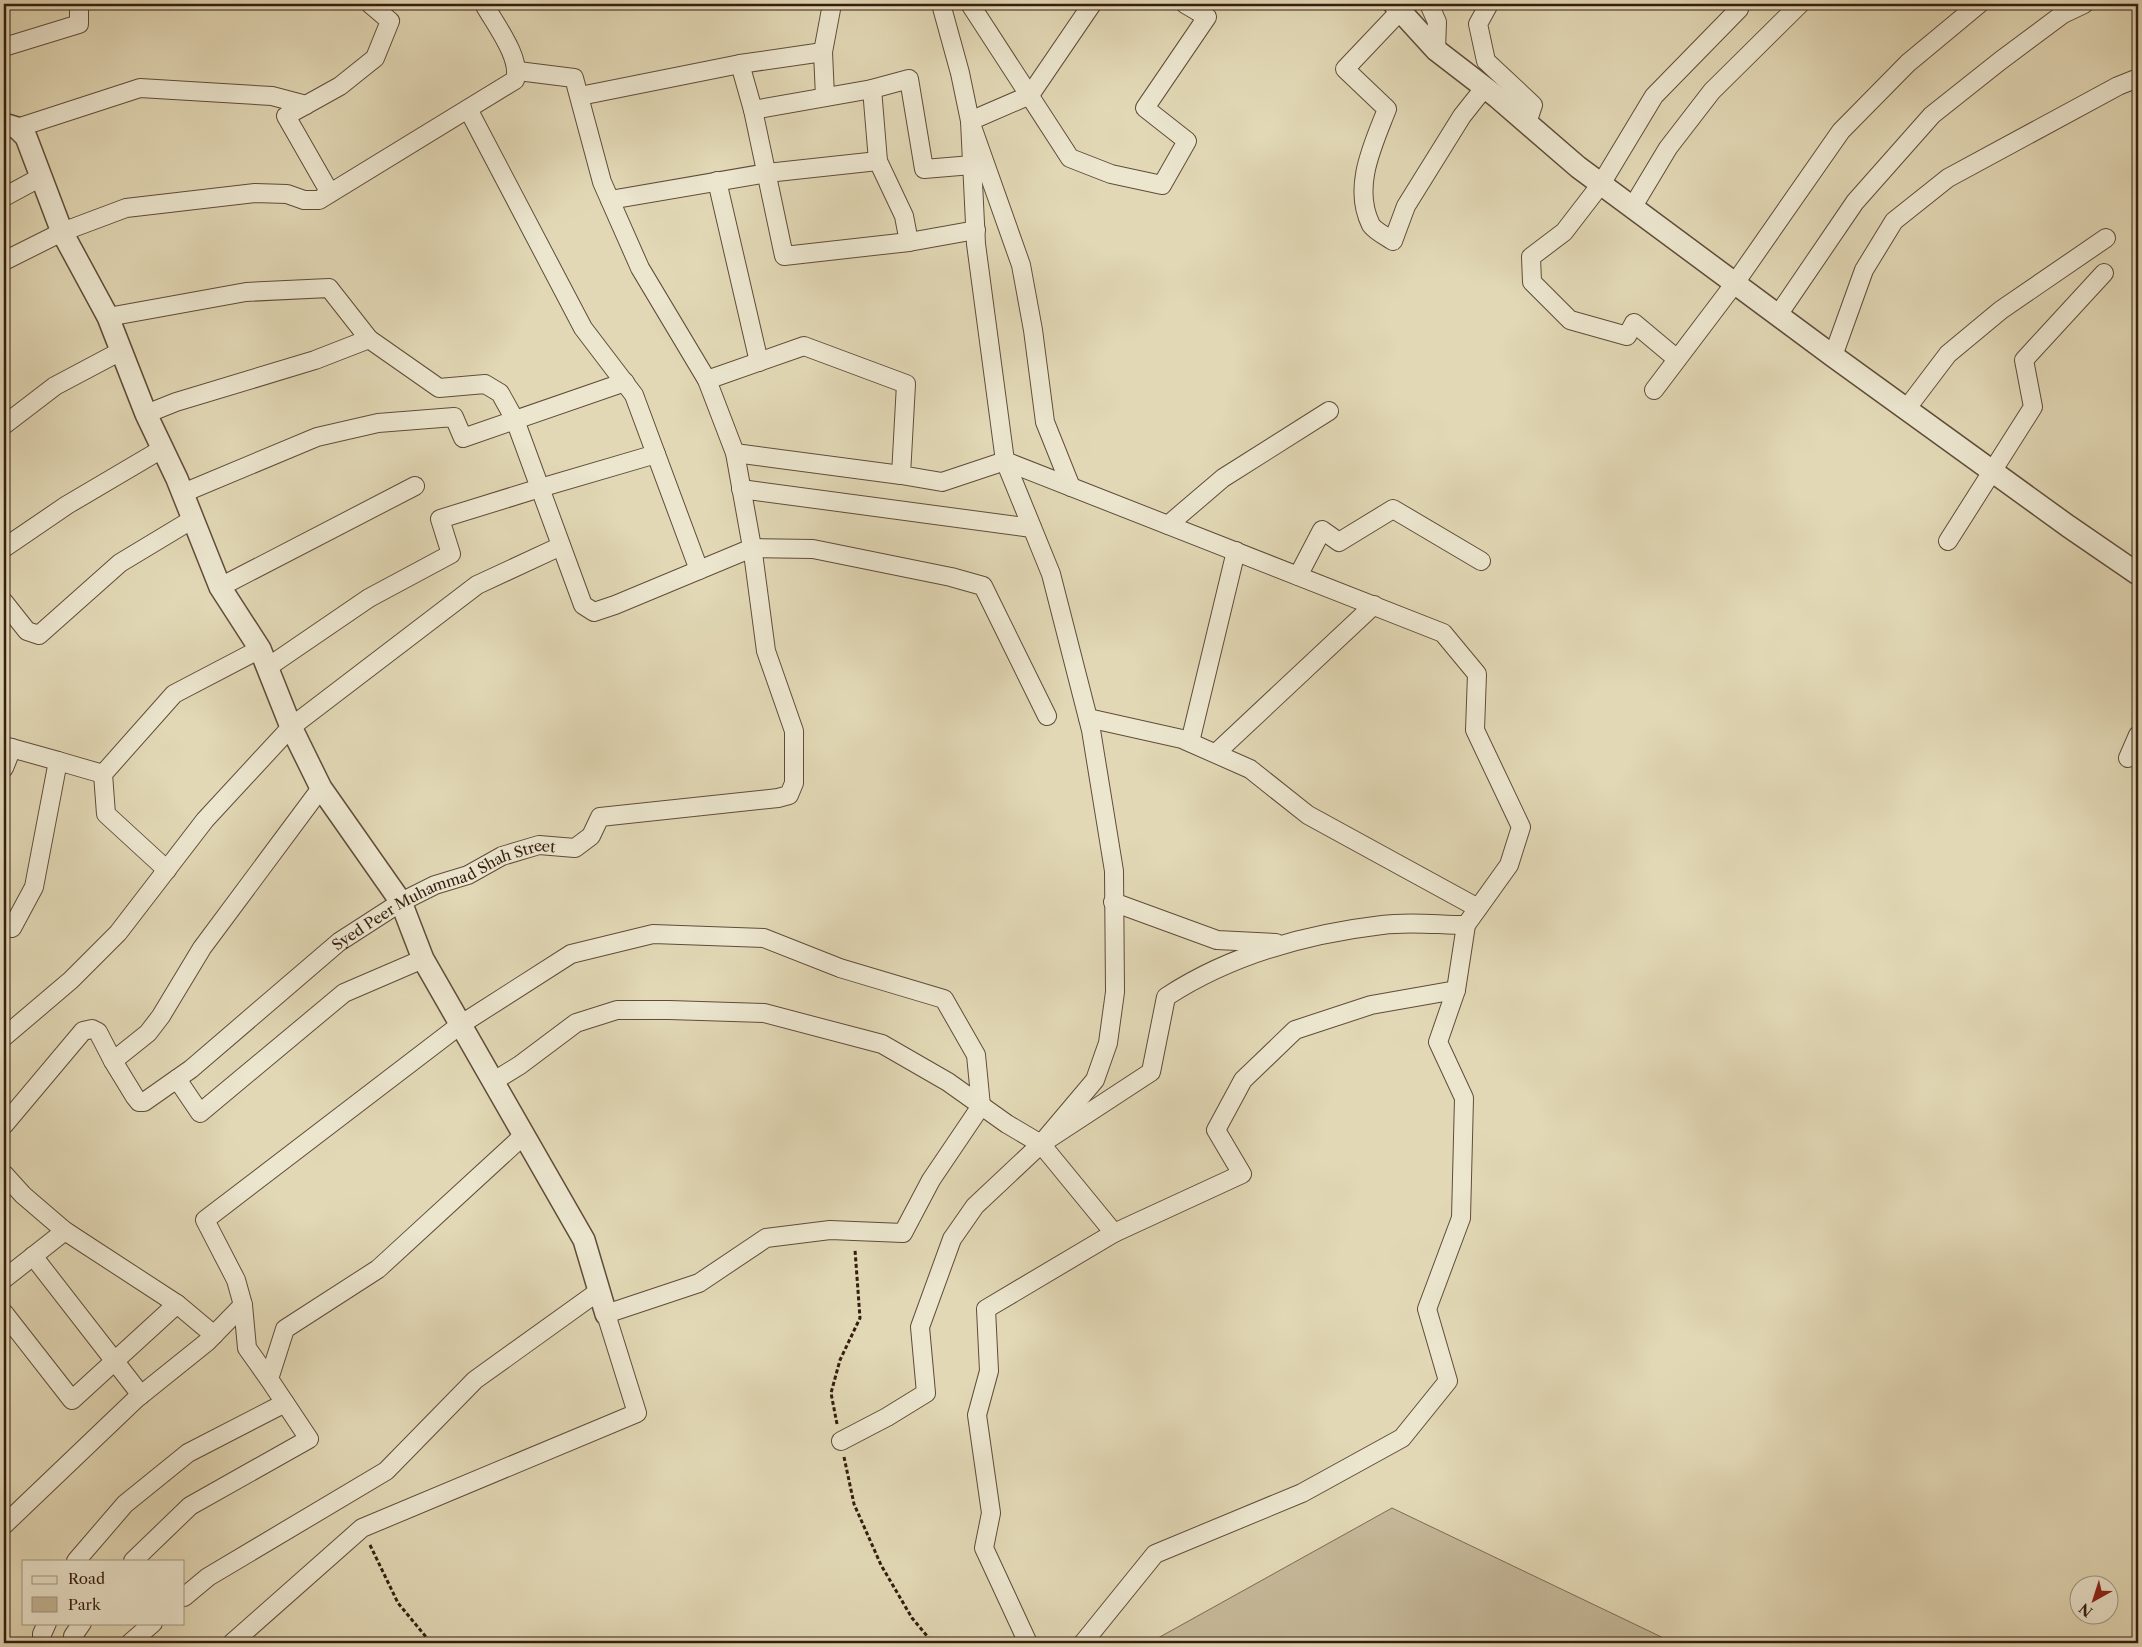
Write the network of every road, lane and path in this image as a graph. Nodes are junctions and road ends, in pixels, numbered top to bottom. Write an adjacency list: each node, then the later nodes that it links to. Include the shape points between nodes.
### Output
1 (79, 4): 16 (street, via 79,24)
2 (370, 4): 27 (street, via 390,21 375,58 340,86)
3 (484, 4): 20 (street)
4 (832, 4): 18 (street)
5 (941, 4): 30 (street)
6 (970, 4): 24 (street)
7 (1092, 4): 24 (street)
8 (1185, 4): 24 (street, via 1207,17 1145,108 1187,141 1162,185 1111,174 1070,158)
9 (1429, 4): 17 (street, via 1437,22)
10 (1489, 4): 31 (street, via 1478,24 1486,61 1533,105)
11 (1740, 4): 38 (street, via 1739,9 1654,96)
12 (1800, 4): 42 (street, via 1712,91 1668,148)
13 (1979, 4): 49 (street, via 1908,63 1841,131)
14 (2084, 4): 50 (street, via 2055,20 1932,115 1855,202)
15 (1398, 7): 17 (street); 22 (street, via 1345,69 1387,108 1368,157 1363,195 1372,227 1393,242 1406,206 1462,116)
16 (4, 47)
17 (1436, 50): 22 (street)
18 (823, 52): 19 (street); 26 (street)
19 (740, 64): 25 (street); 29 (street)
20 (518, 72): 25 (street, via 574,78); 28 (street, via 515,80)
21 (2138, 78): 54 (street, via 1948,178 1894,222 1864,270)
22 (1484, 87): 31 (street)
23 (872, 88): 26 (street); 33 (street); 34 (street, via 909,79 924,169)
24 (1030, 95): 30 (street)
25 (580, 96): 41 (street, via 602,182)
26 (825, 97): 29 (street)
27 (306, 105): 32 (street, via 272,96 140,88); 39 (street, via 286,116)
28 (468, 109): 39 (street); 58 (street, via 583,328)
29 (753, 110): 35 (street)
30 (970, 121): 34 (street); 72 (street, via 1021,265 1034,330 1046,422)
31 (1527, 123): 38 (street)
32 (10, 126): 36 (street, via 26,137)
33 (878, 161): 35 (street); 46 (street, via 904,216)
34 (972, 165): 43 (street)
35 (766, 173): 37 (street); 46 (street, via 784,256)
36 (41, 177): 40 (street); 44 (street)
37 (717, 181): 41 (street); 56 (street)
38 (1601, 184): 42 (street); 55 (street, via 1564,232 1530,257 1532,282 1570,320 1627,336 1634,323)
39 (330, 193): 44 (street, via 318,200 256,193 126,208)
40 (4, 197)
41 (610, 200): 57 (street, via 640,268)
42 (1632, 208): 49 (street)
43 (976, 230): 46 (street); 68 (street)
44 (62, 232): 47 (street); 51 (street)
45 (2106, 238): 60 (street, via 2001,310 1948,354)
46 (909, 242)
47 (4, 261)
48 (2104, 273): 69 (street, via 2024,360 2033,407)
49 (1735, 284): 50 (street); 55 (street)
50 (1778, 315): 54 (street)
51 (108, 317): 52 (street, via 246,292 329,288); 53 (street)
52 (369, 339): 62 (street, via 315,360); 63 (street, via 439,388 485,384 500,393)
53 (121, 351): 62 (street); 64 (street, via 55,386)
54 (1833, 356): 60 (street)
55 (1677, 359): 59 (street)
56 (759, 362): 57 (street); 70 (street, via 804,346 906,384)
57 (707, 380): 66 (street)
58 (625, 382): 63 (street); 67 (street, via 634,395)
59 (1654, 390)
60 (1907, 408): 69 (street)
61 (1329, 411): 77 (street, via 1224,478)
62 (146, 414): 65 (street)
63 (515, 420): 73 (street); 75 (street, via 463,438 454,417 378,422 317,437)
64 (4, 425)
65 (162, 449): 75 (street); 81 (street, via 67,505)
66 (735, 452): 70 (street); 74 (street)
67 (656, 454): 73 (street); 85 (street)
68 (1005, 461): 70 (street, via 942,482); 72 (street); 78 (street)
69 (1993, 471): 79 (street); 86 (street)
70 (902, 475)
71 (415, 486): 88 (street)
72 (1072, 487): 77 (street)
73 (540, 488): 80 (street); 91 (street, via 440,519 451,554)
74 (741, 489): 78 (street); 82 (street)
75 (183, 493): 76 (street)
76 (193, 519): 88 (street); 89 (street, via 120,563 39,635 27,632)
77 (1168, 525): 83 (street)
78 (1032, 528): 93 (street, via 1051,574)
79 (1948, 541)
80 (561, 546): 85 (street, via 583,605 594,612); 94 (street, via 477,585)
81 (4, 548)
82 (752, 548): 85 (street); 92 (street, via 813,549 951,576 983,586); 105 (street, Syed Peer Muhammad Shah Street, via 766,651 794,731 794,783 788,795 600,817 591,836 575,848 539,845 502,856 468,875 435,885)
83 (1236, 551): 87 (street); 96 (street)
84 (1481, 561): 87 (street, via 1393,509 1339,542 1322,530)
85 (699, 570)
86 (2138, 574)
87 (1298, 576): 90 (street)
88 (220, 587): 91 (street)
89 (4, 602)
90 (1374, 605): 98 (street); 107 (street, via 1443,632 1477,674 1476,730 1521,827 1509,865)
91 (264, 658): 94 (street); 102 (street, via 174,694)
92 (1047, 716)
93 (1088, 718): 96 (street); 106 (street, via 1114,870)
94 (291, 726): 103 (street); 104 (street, via 205,820)
95 (2138, 735): 99 (street)
96 (1190, 742): 98 (street)
97 (8, 747): 100 (street); 101 (street)
98 (1216, 753): 107 (street, via 1250,769 1308,814)
99 (2128, 758)
100 (58, 761): 102 (street); 108 (street, via 34,887 12,928)
101 (4, 768)
102 (103, 774): 104 (street, via 106,814)
103 (321, 788): 105 (street); 115 (street, via 202,948 161,1016 148,1033)
104 (167, 870): 114 (street, via 118,933)
105 (401, 902): 111 (street); 116 (street, Syed Peer Muhammad Shah Street, via 339,942 262,1010)
106 (1113, 902): 110 (street, via 1218,940); 121 (street, via 1115,992 1108,1043 1095,1080)
107 (1478, 908): 109 (street)
108 (4, 923)
109 (1466, 925): 110 (street, via 1383,924); 112 (street)
110 (1282, 943): 121 (street, via 1194,979 1166,997 1151,1072)
111 (423, 959): 113 (street); 116 (street, via 344,993 200,1113)
112 (1456, 990): 124 (street, via 1371,1005 1295,1030 1243,1080 1216,1130 1242,1174); 152 (street, via 1438,1042 1464,1098 1462,1218 1427,1309 1448,1380 1402,1438 1302,1493 1155,1554)
113 (460, 1025): 117 (street); 118 (street, via 571,954 653,934 764,938 840,968 944,999 976,1055); 129 (street, via 205,1220 236,1280)
114 (4, 1037)
115 (113, 1061): 116 (street, Syed Peer Muhammad Shah Street, via 139,1102 144,1102); 119 (street, via 98,1032 92,1029 83,1031)
116 (177, 1078)
117 (494, 1081): 118 (street, via 576,1023 617,1010 764,1013 882,1044 948,1082); 120 (street)
118 (981, 1106): 121 (street); 131 (street, via 931,1180 903,1232 830,1230 766,1238 699,1283)
119 (4, 1125)
120 (524, 1135): 127 (street, via 584,1240); 134 (street, via 378,1269 285,1329)
121 (1040, 1144): 124 (street); 137 (street, via 975,1206 952,1239 920,1327 926,1393)
122 (4, 1174): 123 (street, via 22,1195)
123 (65, 1231): 125 (street); 128 (street)
124 (1114, 1233): 151 (street, via 986,1309 989,1371 978,1415 991,1513 984,1548)
125 (33, 1256): 126 (street); 133 (street)
126 (4, 1279)
127 (599, 1291): 131 (street); 142 (street, via 475,1380 386,1471 208,1577)
128 (177, 1304): 132 (street); 133 (street)
129 (243, 1305): 132 (street); 134 (street, via 247,1348)
130 (4, 1313): 133 (street, via 72,1400)
131 (606, 1314): 139 (street, via 637,1413)
132 (214, 1335): 135 (street)
133 (115, 1362): 135 (street)
134 (269, 1379): 136 (street)
135 (141, 1395): 138 (street)
136 (285, 1403): 140 (street, via 188,1453 125,1504); 141 (street, via 308,1439 190,1506)
137 (841, 1441)
138 (4, 1525)
139 (362, 1528): 149 (street); 150 (path, via 398,1603)
140 (77, 1560)
141 (134, 1560)
142 (185, 1596)
143 (46, 1624): 146 (street)
144 (81, 1624): 147 (street, via 73,1636)
145 (152, 1624): 148 (street)
146 (42, 1643)
147 (74, 1643)
148 (130, 1643)
149 (232, 1643)
150 (432, 1643)
151 (1028, 1643)
152 (1083, 1643)

